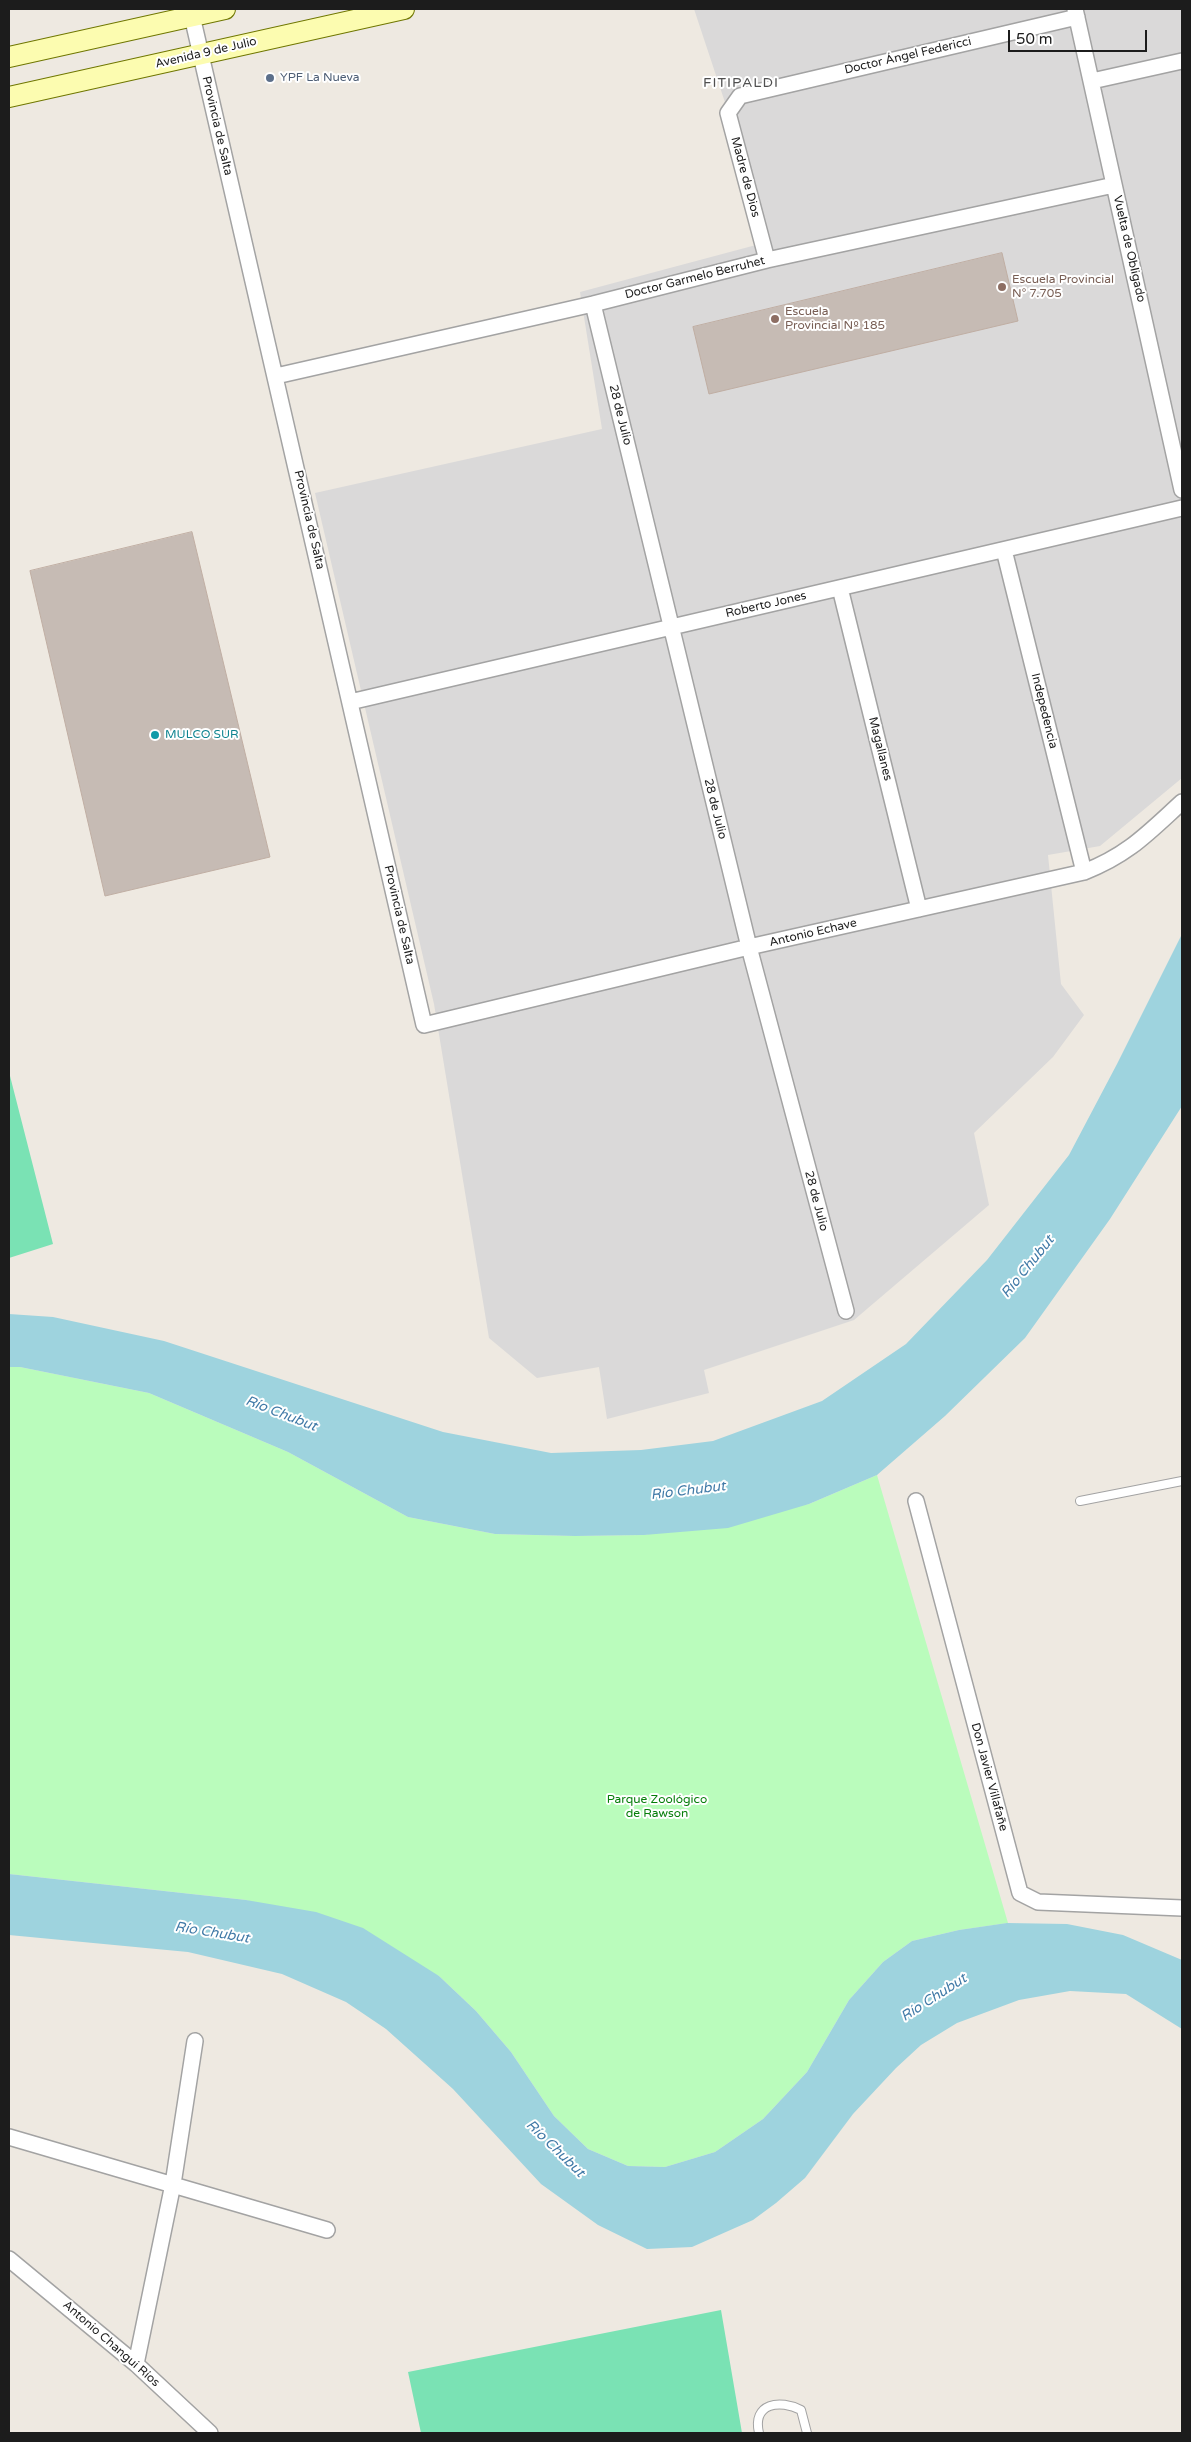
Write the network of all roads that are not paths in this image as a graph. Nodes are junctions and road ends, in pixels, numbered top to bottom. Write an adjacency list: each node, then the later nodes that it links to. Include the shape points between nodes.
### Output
1 (225, 9): 4 (main road)
2 (404, 9): 5 (main road, Avenida 9 de Julio)
3 (1076, 13): 8 (street, Vuelta de Obligado); 9 (street, Doctor Ángel Federicci)
4 (192, 16): 5 (street, Provincia de Salta); 6 (main road)
5 (200, 54): 10 (main road, Avenida 9 de Julio); 14 (street, Provincia de Salta)
6 (9, 57)
7 (1182, 61): 8 (street)
8 (1092, 81): 11 (street, Vuelta de Obligado)
9 (740, 96): 12 (street, Madre de Dios, via 728,113)
10 (9, 97)
11 (1114, 185): 12 (street, Doctor Garmelo Berruhet); 15 (street, Vuelta de Obligado)
12 (767, 260): 13 (street, Doctor Garmelo Berruhet)
13 (593, 304): 14 (street, Doctor Garmelo Berruhet); 19 (street, 28 de Julio)
14 (276, 376): 20 (street, Provincia de Salta)
15 (1182, 490)
16 (1182, 508): 17 (street, Roberto Jones)
17 (1004, 550): 18 (street, Roberto Jones); 22 (street, Indepedencia)
18 (840, 588): 19 (street, Roberto Jones); 23 (street, Magallanes)
19 (671, 627): 20 (street, Roberto Jones); 24 (street, 28 de Julio)
20 (350, 702): 25 (street, Provincia de Salta)
21 (1182, 802): 22 (street, Antonio Echave, via 1128,850 1110,862)
22 (1084, 872): 23 (street, Antonio Echave)
23 (919, 909): 24 (street, Antonio Echave)
24 (749, 947): 25 (street, Antonio Echave); 26 (street, 28 de Julio)
25 (424, 1025)
26 (846, 1311)
27 (1182, 1481): 28 (lane)
28 (1080, 1500)
29 (916, 1501): 30 (street, Don Javier Villafañe, via 1020,1893 1038,1902)
30 (1182, 1908)
31 (195, 2041): 33 (street)
32 (9, 2137): 33 (street)
33 (173, 2184): 34 (street); 36 (street)
34 (327, 2230)
35 (9, 2259): 36 (street, Antonio Changui Ríos)
36 (136, 2364): 37 (street, Antonio Changui Ríos)
37 (210, 2433)
38 (759, 2433): 39 (lane, via 757,2423 762,2412 782,2403 802,2410)
39 (807, 2433)

